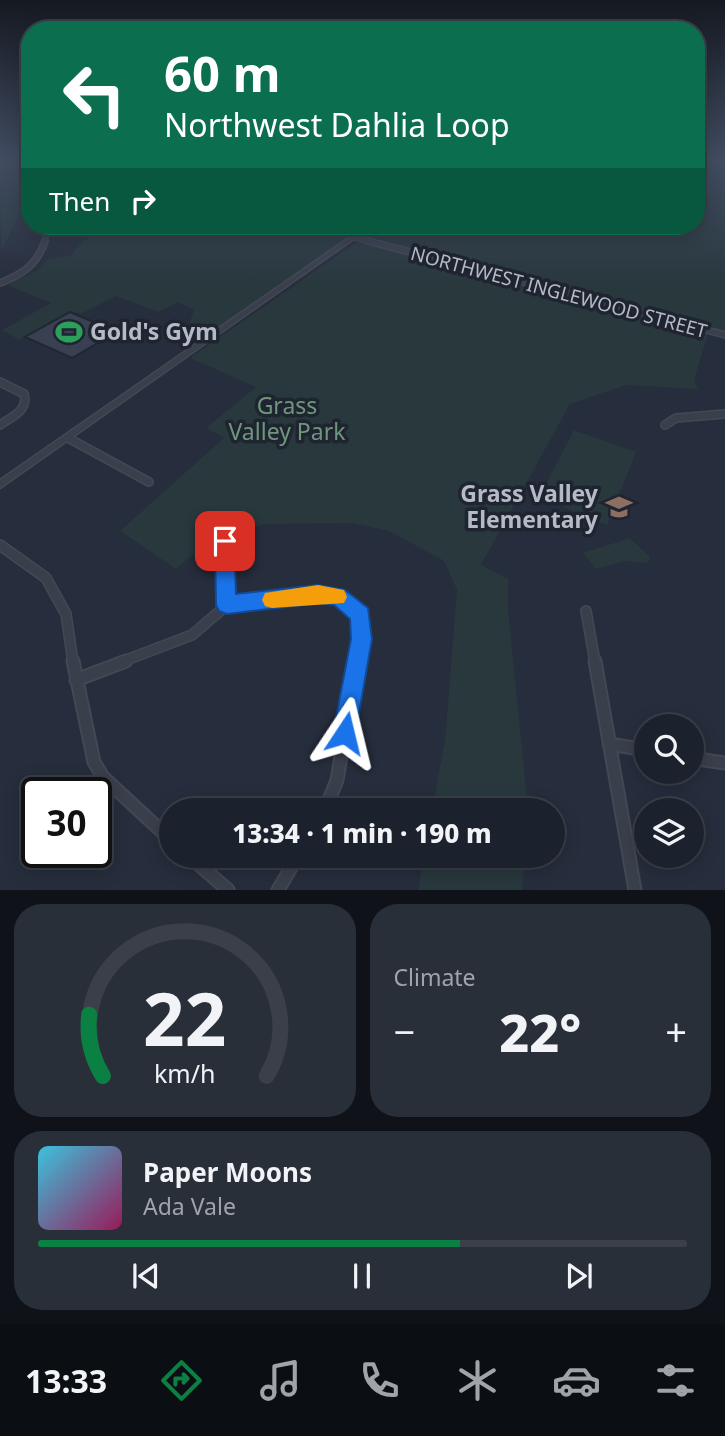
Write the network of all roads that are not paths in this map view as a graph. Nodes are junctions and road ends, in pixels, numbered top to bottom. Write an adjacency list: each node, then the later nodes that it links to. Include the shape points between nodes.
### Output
1 (46, 235): 4 (street, via 38,262)
2 (355, 235): 3 (street)
3 (352, 237): 5 (street, NORTHWEST INGLEWOOD STREET); 10 (street)
4 (0, 283)
5 (725, 335)
6 (0, 382): 8 (street, via 24,394 25,404)
7 (725, 414): 9 (street, via 676,418)
8 (0, 425)
9 (665, 425)
10 (68, 438): 11 (street); 12 (street)
11 (149, 482)
12 (0, 485)
13 (225, 541): 15 (street)
14 (0, 545): 17 (street, via 46,578 66,614)
15 (227, 605): 17 (street, via 192,635); 22 (street, via 318,594 338,597 360,615 361,639 337,780)
16 (586, 611): 18 (street)
17 (76, 680): 23 (street, via 94,762 103,777)
18 (609, 744): 19 (street); 28 (street)
19 (634, 748)
20 (704, 760): 21 (street)
21 (725, 764)
22 (330, 798)
23 (159, 829)
24 (203, 868): 26 (street)
25 (291, 868): 27 (street)
26 (228, 890)
27 (278, 890)
28 (635, 890)

